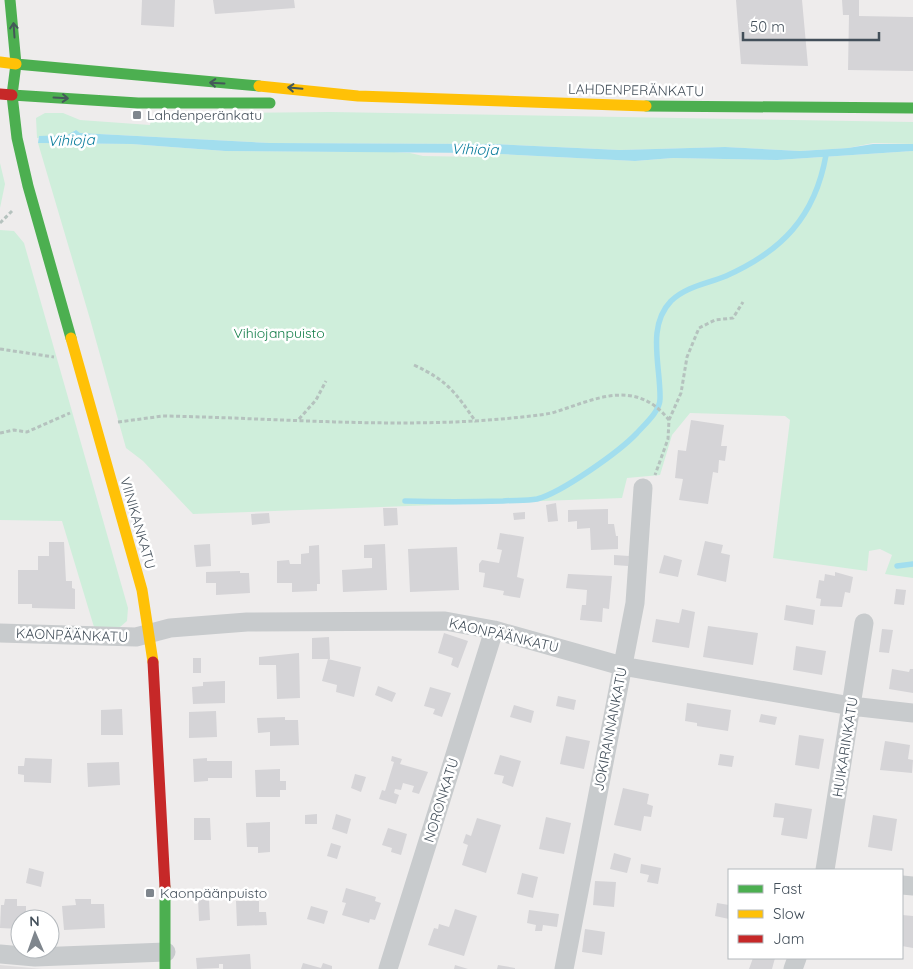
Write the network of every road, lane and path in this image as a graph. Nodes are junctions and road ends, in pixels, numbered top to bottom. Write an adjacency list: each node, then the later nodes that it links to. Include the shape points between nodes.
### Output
1 (10, 0): 3 (main road, VIINIKANKATU, one-way to 1)
2 (0, 62): 3 (main road, LAHDENPERÄNKATU)
3 (16, 64): 6 (main road, VIINIKANKATU); 7 (main road, LAHDENPERÄNKATU, one-way to 3)
4 (4, 79): 6 (main road, VIINIKANKATU)
5 (0, 94): 6 (main road)
6 (12, 95): 8 (main road, one-way to 8, via 138,103); 13 (main road, VIINIKANKATU, via 17,138 28,186)
7 (358, 96): 9 (main road, LAHDENPERÄNKATU); 10 (main road, LAHDENPERÄNKATU, via 662,107)
8 (280, 102)
9 (298, 102)
10 (913, 108)
11 (743, 302): 18 (path, via 733,318 715,320 699,328 687,357 681,393)
12 (0, 349): 13 (path)
13 (75, 356): 16 (main road, VIINIKANKATU)
14 (414, 365): 19 (path, via 436,375 459,393)
15 (326, 381): 17 (path, via 316,400)
16 (90, 407): 20 (main road, VIINIKANKATU); 21 (path, via 27,432)
17 (299, 419): 19 (path); 20 (path, via 163,416 132,419)
18 (669, 420): 19 (path, via 649,402 633,395 611,395 542,415); 22 (path, via 668,439 658,471)
19 (476, 422)
20 (96, 428): 25 (main road, VIINIKANKATU)
21 (0, 433)
22 (643, 488): 27 (street, JOKIRANNANKATU, via 635,603)
23 (864, 623): 28 (street, HUIKARINKATU)
24 (494, 630): 25 (street, KAONPÄÄNKATU, via 445,621 247,622); 27 (street, KAONPÄÄNKATU); 33 (street, NORONKATU)
25 (151, 632): 26 (street, KAONPÄÄNKATU, via 136,637); 32 (main road, VIINIKANKATU, via 164,854)
26 (0, 633)
27 (622, 666): 28 (street, KAONPÄÄNKATU); 34 (street, JOKIRANNANKATU)
28 (852, 706): 29 (street, KAONPÄÄNKATU); 30 (street, HUIKARINKATU)
29 (913, 713)
30 (825, 869)
31 (0, 954): 32 (street)
32 (165, 960)
33 (388, 969)
34 (564, 969)

